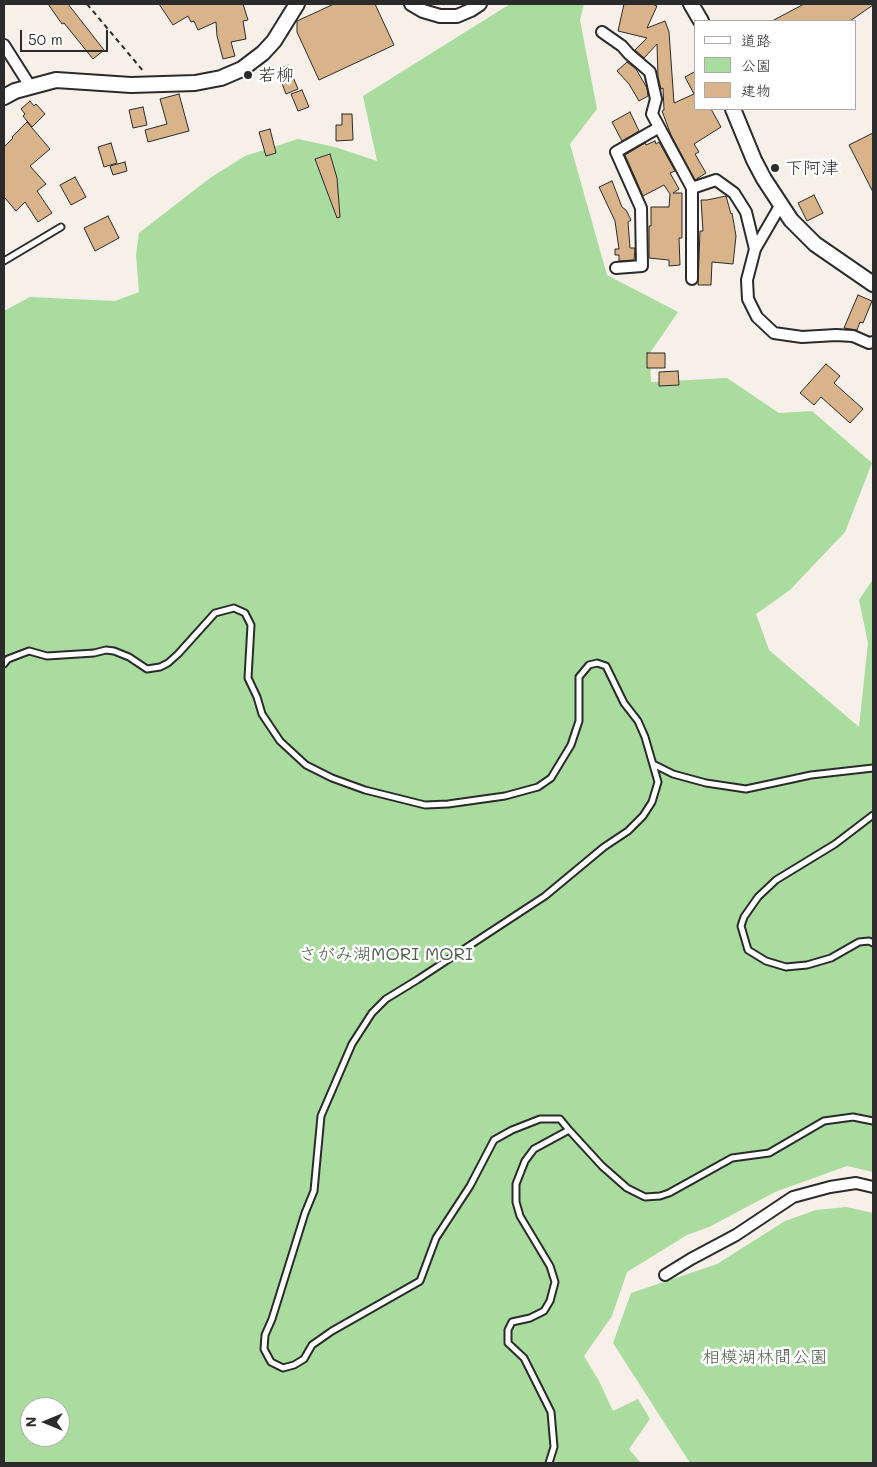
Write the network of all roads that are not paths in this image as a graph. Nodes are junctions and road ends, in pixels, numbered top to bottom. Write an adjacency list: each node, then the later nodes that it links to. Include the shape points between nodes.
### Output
1 (297, 4): 8 (main road, via 263,53 242,69 211,81 130,85 56,80)
2 (411, 4): 3 (street, via 440,16 457,16)
3 (480, 4)
4 (691, 4): 5 (main road)
5 (700, 20)
6 (602, 32): 11 (street, via 650,72 656,99 652,114)
7 (4, 45): 8 (street)
8 (30, 86): 9 (main road)
9 (4, 97)
10 (733, 110): 13 (main road, via 754,160)
11 (658, 128): 12 (street); 17 (street, via 616,152 641,208 642,266)
12 (692, 188): 15 (street, via 716,180 734,192 746,212); 18 (street)
13 (780, 206): 15 (street); 19 (main road, via 815,244)
14 (62, 227): 16 (lane)
15 (755, 249): 20 (street, via 747,280 748,299 758,317 774,333 802,337 844,336)
16 (4, 261)
17 (616, 268)
18 (692, 279)
19 (873, 284)
20 (873, 342)
21 (4, 664): 22 (lane, via 8,659 29,651 47,656 106,650 129,657 147,669 160,667 168,663 216,613 234,608 245,612 251,625 248,678 262,714 280,741 306,765 332,778 425,805 505,796 538,787 551,778 571,745 579,721 579,677 589,664 598,664 606,666 624,703 638,721)
22 (653, 764): 23 (lane, via 672,774 746,789 811,775); 27 (lane, via 658,782 652,802 628,831 545,896 386,999 352,1044 320,1116 314,1191 265,1335 264,1349 271,1362 283,1368 294,1365 304,1359 312,1345 332,1331 420,1282 436,1238 470,1186 494,1140 540,1119 560,1119)
23 (873, 768)
24 (873, 815): 25 (lane, via 835,844 776,880 758,897 741,926 748,950 766,961 786,967 831,958 859,942)
25 (873, 944)
26 (873, 1121): 27 (lane, via 853,1117 824,1121 769,1153 732,1158 669,1193 645,1197 627,1188 602,1166)
27 (569, 1130): 30 (lane, via 534,1149 525,1161 516,1184 520,1216 550,1266 555,1282 544,1311 512,1322 508,1330 508,1344 524,1358 551,1412 554,1447)
28 (873, 1187): 29 (street, via 856,1183 793,1197 736,1235)
29 (665, 1275)
30 (549, 1463)

